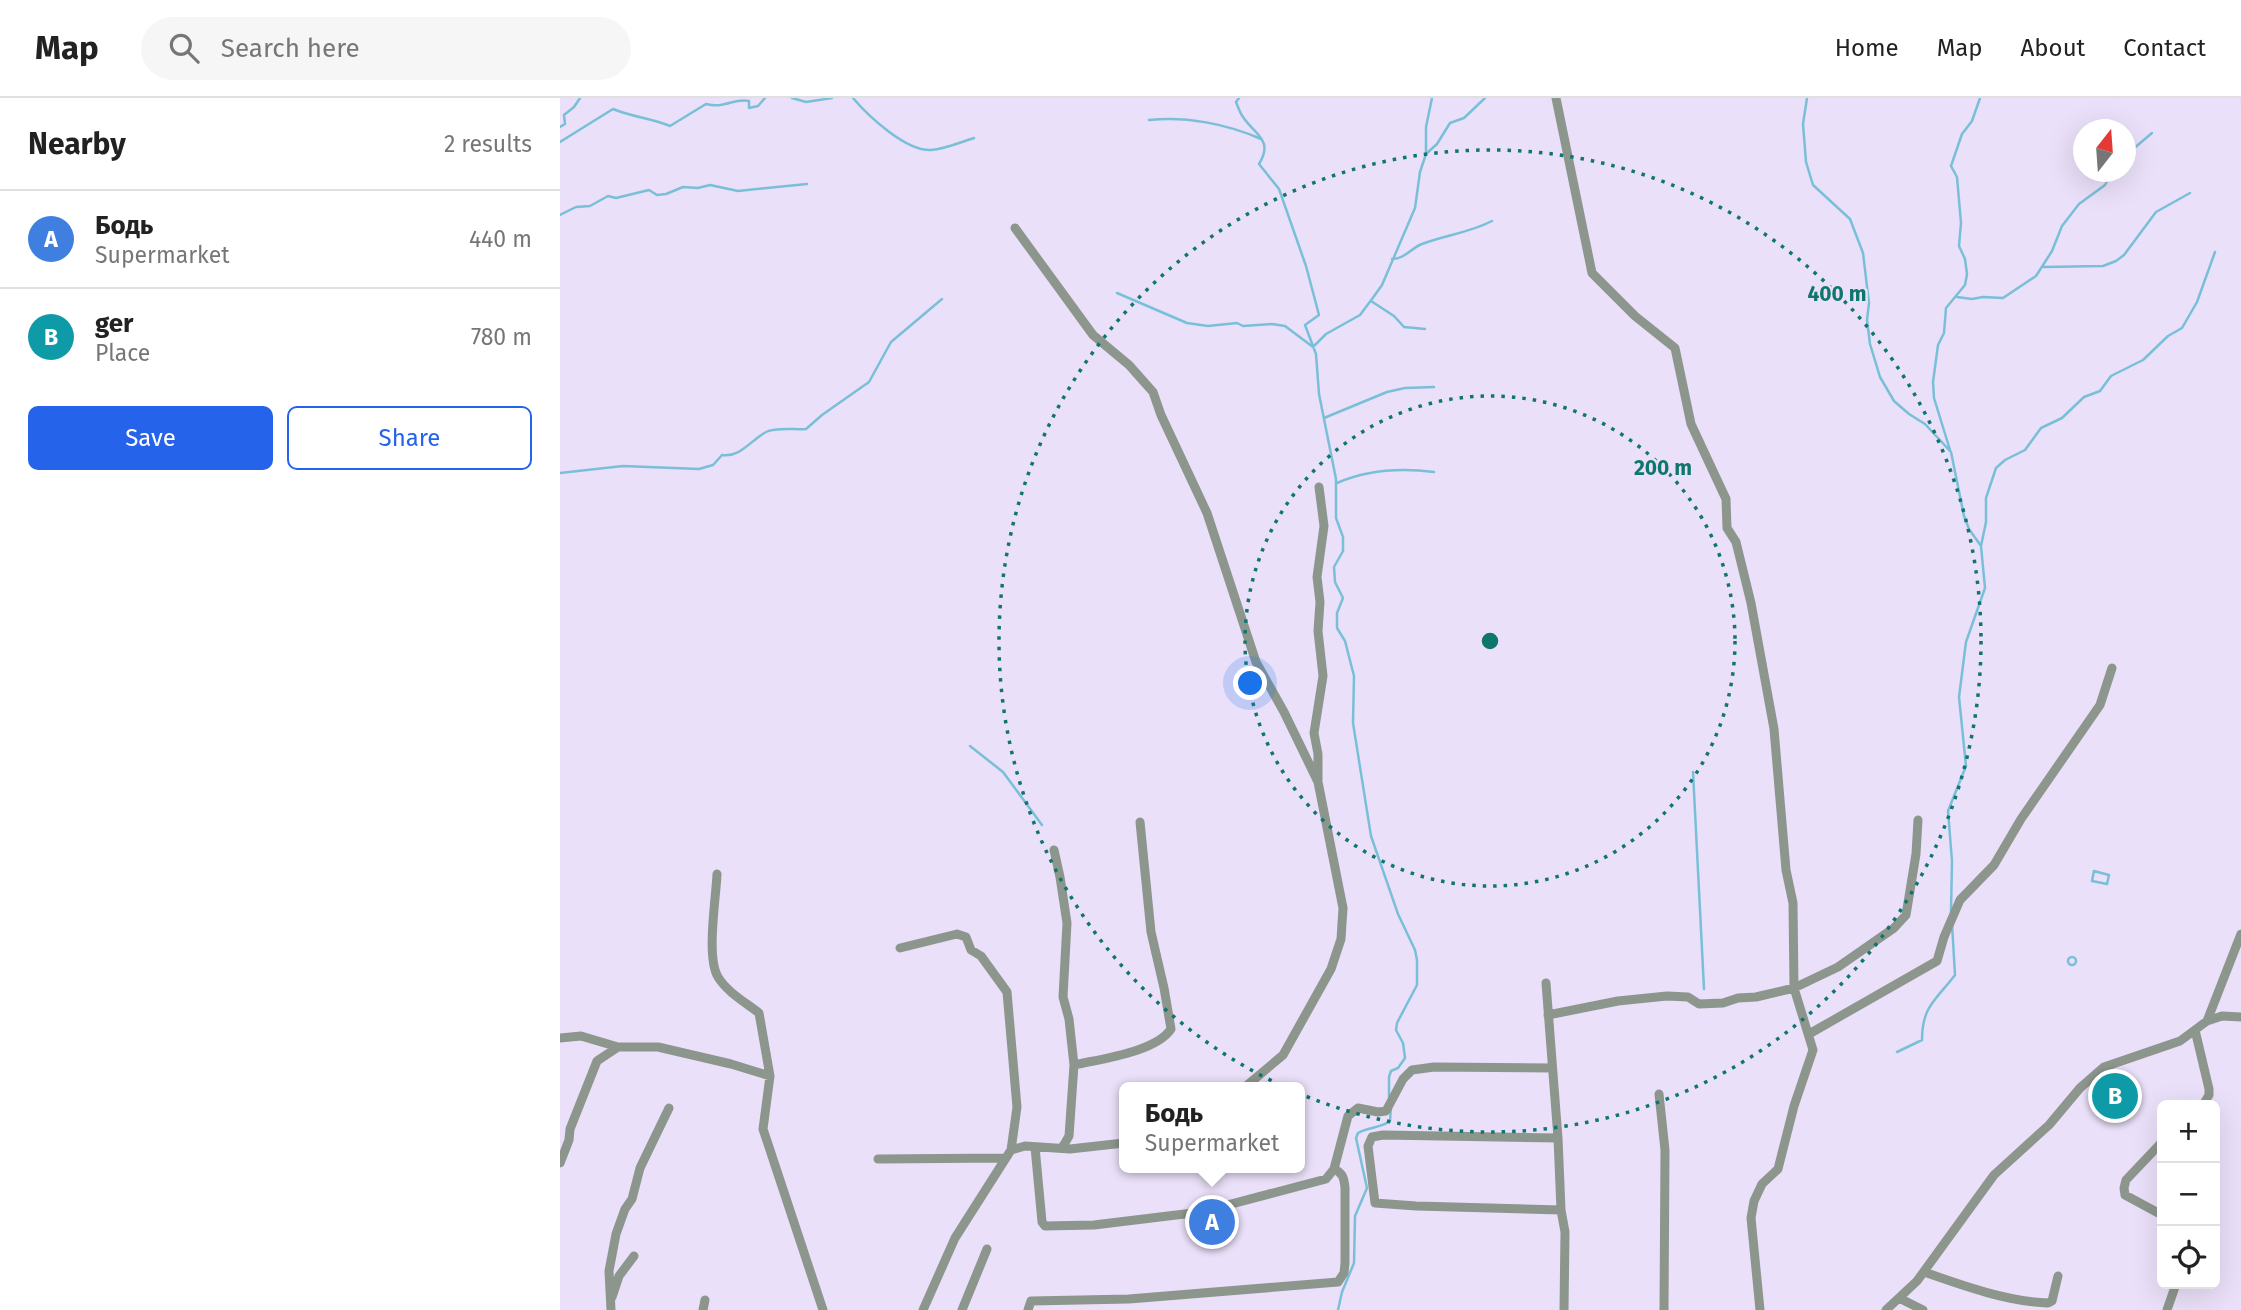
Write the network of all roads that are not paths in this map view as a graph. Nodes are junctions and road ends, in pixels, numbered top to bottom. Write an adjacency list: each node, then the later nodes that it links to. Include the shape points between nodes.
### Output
1 (1556, 98): 13 (street, via 1592,272 1675,348 1691,424 1726,499 1727,528 1736,542 1751,603 1774,729 1786,870 1794,903)
2 (1014, 228): 5 (street, via 1093,335 1153,392 1208,513 1256,662)
3 (1319, 487): 5 (street, via 1324,526 1317,577 1323,676 1314,733)
4 (2112, 668): 18 (street, via 2100,705 1994,865 1960,900 1937,961)
5 (1318, 782): 24 (street, via 1343,908 1341,939 1331,969 1283,1055)
6 (1918, 820): 13 (street, via 1906,915 1838,967)
7 (1140, 822): 21 (street, via 1151,932 1171,1029 1152,1045)
8 (1054, 850): 21 (street, via 1067,922 1063,997)
9 (717, 874): 23 (street, via 711,961 731,992 759,1013)
10 (2241, 934): 16 (street)
11 (900, 948): 33 (street, via 957,934 966,937 971,950 981,956 1007,992 1017,1107)
12 (1546, 983): 14 (street)
13 (1794, 988): 14 (street, via 1723,1003 1699,1004 1667,996); 18 (street)
14 (1548, 1015): 22 (street)
15 (2241, 1017): 16 (street)
16 (2207, 1021): 17 (street)
17 (2195, 1030): 26 (street, via 2209,1089); 41 (street, via 2180,1041 2104,1068 2080,1088 2049,1125 1994,1175)
18 (1810, 1034): 52 (street, via 1814,1050 1778,1169 1762,1184 1754,1201 1751,1218)
19 (560, 1038): 20 (street, via 581,1036)
20 (618, 1047): 23 (street, via 658,1046); 35 (street, via 597,1061)
21 (1074, 1065): 32 (street, via 1069,1136)
22 (1552, 1068): 28 (street); 36 (street, via 1412,1070 1386,1111 1358,1108 1348,1116)
23 (770, 1076): 46 (street, via 763,1129)
24 (1251, 1082)
25 (1659, 1094): 51 (street, via 1665,1150)
26 (2206, 1100)
27 (669, 1108): 45 (street, via 616,1234 609,1272)
28 (1558, 1138): 37 (street); 37 (street, via 1383,1135 1372,1137 1368,1146 1375,1203)
29 (1119, 1143): 32 (street)
30 (1035, 1147): 32 (street); 33 (street, via 1024,1146); 36 (street, via 1045,1226 1094,1226 1201,1212 1326,1179)
31 (2157, 1147): 38 (street, via 2123,1188 2125,1195)
32 (1062, 1148)
33 (1008, 1154): 34 (street); 47 (street, via 955,1238)
34 (878, 1159)
35 (560, 1163)
36 (1334, 1169): 49 (street, via 1344,1177 1345,1188 1345,1263 1338,1282 1155,1298 1031,1301)
37 (1561, 1210): 50 (street, via 1566,1250)
38 (2157, 1212)
39 (987, 1249): 48 (street)
40 (634, 1256): 45 (street, via 619,1276)
41 (1924, 1272): 42 (street, via 2042,1303 2052,1301); 44 (street)
42 (2058, 1276)
43 (2174, 1289): 55 (street)
44 (1899, 1298): 53 (street); 54 (street)
45 (611, 1306)
46 (823, 1310)
47 (923, 1310)
48 (962, 1310)
49 (1028, 1310)
50 (1564, 1310)
51 (1664, 1310)
52 (1760, 1310)
53 (1886, 1310)
54 (1923, 1310)
55 (2166, 1310)

